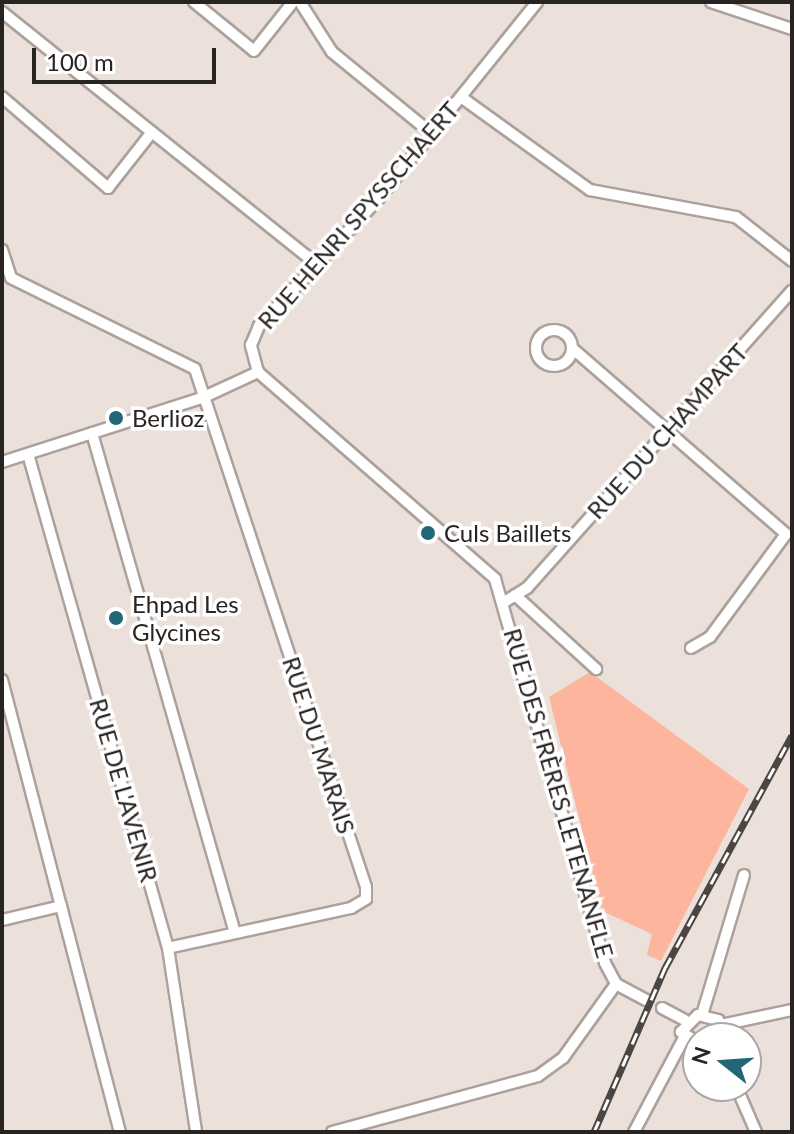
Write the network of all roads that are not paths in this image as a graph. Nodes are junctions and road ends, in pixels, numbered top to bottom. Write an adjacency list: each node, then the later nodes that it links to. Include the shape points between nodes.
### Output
1 (194, 2): 2 (street, via 254,51)
2 (293, 2)
3 (300, 2): 10 (street, via 332,52)
4 (537, 2): 9 (street, RUE HENRI SPYSSCHAERT)
5 (711, 2): 7 (street)
6 (2, 12): 11 (street)
7 (792, 29)
8 (2, 97): 11 (street, via 108,188)
9 (461, 97): 13 (street, via 590,190 736,217); 14 (street, RUE HENRI SPYSSCHAERT)
10 (425, 128)
11 (152, 132): 14 (street)
12 (2, 250): 15 (street)
13 (792, 261)
14 (319, 266): 18 (street, RUE HENRI SPYSSCHAERT, via 253,336)
15 (7, 278): 19 (street, via 189,364)
16 (792, 291): 20 (street, RUE DU CHAMPART)
17 (572, 348): 20 (street)
18 (258, 372): 19 (street); 24 (street)
19 (204, 397): 21 (street); 31 (street, RUE DU MARAIS, via 366,887 360,905)
20 (668, 431): 24 (street, RUE DU CHAMPART); 25 (street, via 786,534 710,637)
21 (92, 433): 22 (street); 31 (street)
22 (28, 454): 23 (street); 32 (street, RUE DE L'AVENIR)
23 (2, 462)
24 (511, 598): 26 (street); 33 (street, RUE DES FRÈRES LETENANFLE)
25 (691, 648)
26 (596, 669)
27 (2, 680): 29 (street)
28 (744, 875): 37 (street)
29 (61, 906): 30 (street); 44 (street)
30 (2, 920)
31 (235, 933): 32 (street, RUE DU MARAIS)
32 (168, 948): 45 (street, RUE DE L'AVENIR)
33 (616, 984): 34 (street); 43 (street, via 552,1069)
34 (646, 1000)
35 (662, 1008): 38 (street)
36 (792, 1010): 40 (street)
37 (702, 1015): 38 (street); 39 (street)
38 (685, 1020)
39 (715, 1022)
40 (735, 1022)
41 (682, 1042): 47 (street)
42 (743, 1102): 48 (street)
43 (367, 1128): 46 (street)
44 (120, 1132)
45 (196, 1132)
46 (332, 1132)
47 (634, 1132)
48 (756, 1132)

